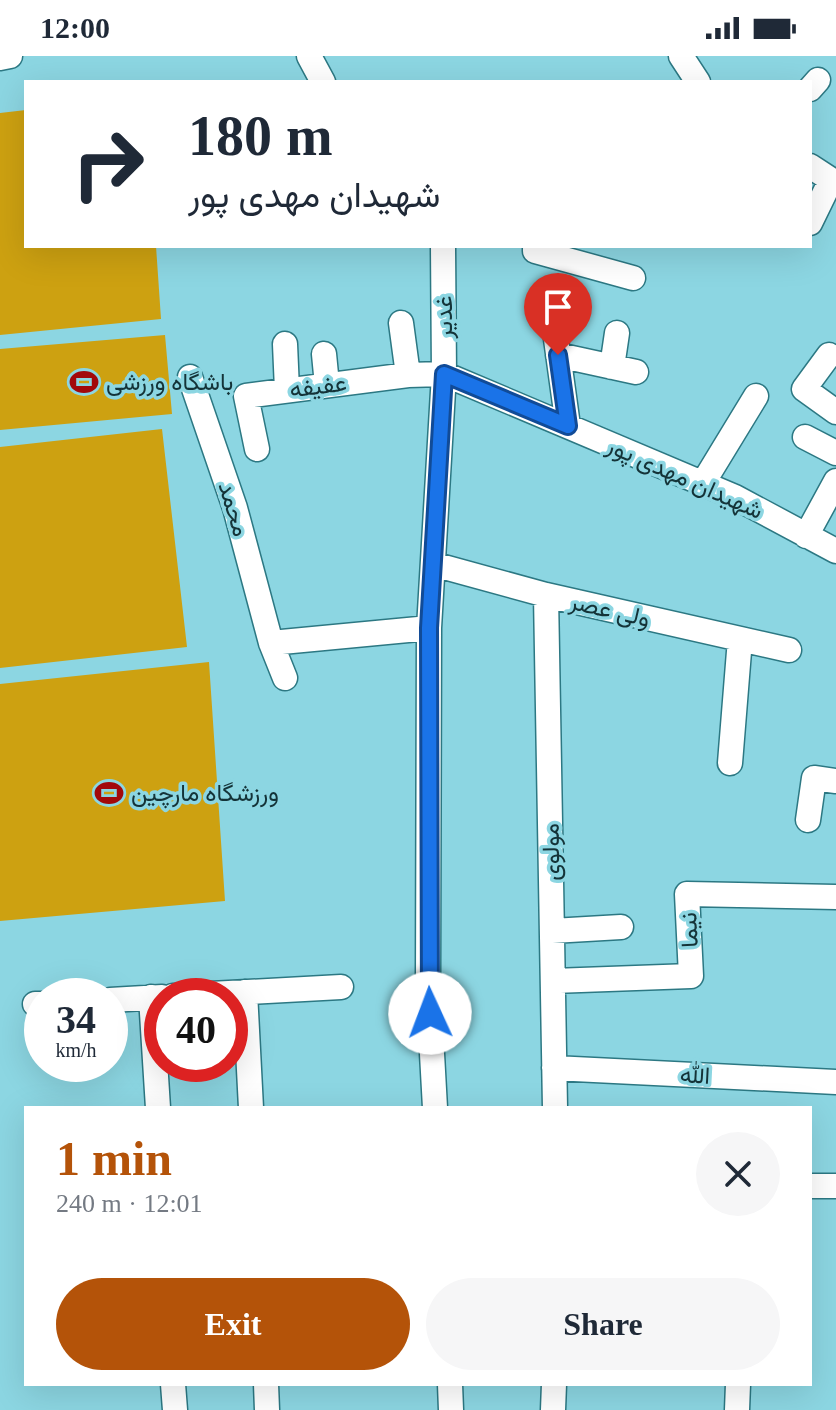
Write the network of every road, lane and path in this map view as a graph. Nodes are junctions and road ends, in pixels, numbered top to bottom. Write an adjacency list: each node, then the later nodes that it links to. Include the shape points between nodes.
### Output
1 (10, 56): 4 (street)
2 (309, 56): 5 (street)
3 (681, 56): 6 (street)
4 (0, 58)
5 (322, 80)
6 (697, 80)
7 (812, 167): 8 (street)
8 (834, 181): 9 (street)
9 (812, 220)
10 (443, 248): 22 (street, غدیر)
11 (535, 248): 12 (street)
12 (633, 278)
13 (552, 310): 18 (street)
14 (401, 323): 23 (street)
15 (617, 333): 20 (street)
16 (285, 344): 26 (street)
17 (324, 354): 25 (street)
18 (558, 355): 20 (street); 29 (street)
19 (829, 355): 28 (street, via 804,389)
20 (612, 367): 21 (street)
21 (636, 372)
22 (444, 374): 23 (street, عفیفه); 29 (street, شهیدان مهدی پور); 37 (street, غدیر)
23 (408, 375): 25 (street, عفیفه)
24 (190, 377): 41 (street, محمد, via 235,508)
25 (327, 385): 26 (street, عفیفه)
26 (287, 390): 31 (street, عفیفه, via 246,396)
27 (756, 396): 34 (street)
28 (836, 412)
29 (568, 426): 34 (street, شهیدان مهدی پور)
30 (805, 437): 32 (street)
31 (257, 449)
32 (836, 453)
33 (836, 481): 35 (street)
34 (703, 483): 35 (street, شهیدان مهدی پور)
35 (806, 536): 36 (street, شهیدان مهدی پور)
36 (836, 551)
37 (433, 564): 38 (street, ولی عصر); 39 (street, غدیر)
38 (546, 595): 40 (street, ولی عصر); 49 (street, مولوی)
39 (429, 628): 41 (street); 59 (street, غدیر, via 428,981)
40 (740, 639): 42 (street, ولی عصر); 44 (street)
41 (271, 643): 43 (street, محمد)
42 (789, 650)
43 (285, 678)
44 (730, 763)
45 (836, 781): 46 (street, via 814,778)
46 (808, 820)
47 (836, 897): 50 (street, نیما, via 687,894 691,976)
48 (621, 927): 49 (street)
49 (552, 931): 50 (street, مولوی)
50 (553, 981): 54 (street, مولوی)
51 (341, 987): 52 (street)
52 (248, 992)
53 (248, 1050): 58 (street)
54 (554, 1068): 56 (street, الله); 60 (street, مولوی)
55 (159, 1082): 57 (street)
56 (836, 1082)
57 (158, 1106)
58 (251, 1106)
59 (435, 1106)
60 (555, 1106)
61 (812, 1186): 62 (street)
62 (836, 1186)
63 (173, 1386): 68 (street)
64 (266, 1386): 69 (street)
65 (450, 1386): 70 (street)
66 (554, 1386): 71 (street)
67 (738, 1386): 72 (street)
68 (175, 1410)
69 (267, 1410)
70 (451, 1410)
71 (553, 1410)
72 (737, 1410)

